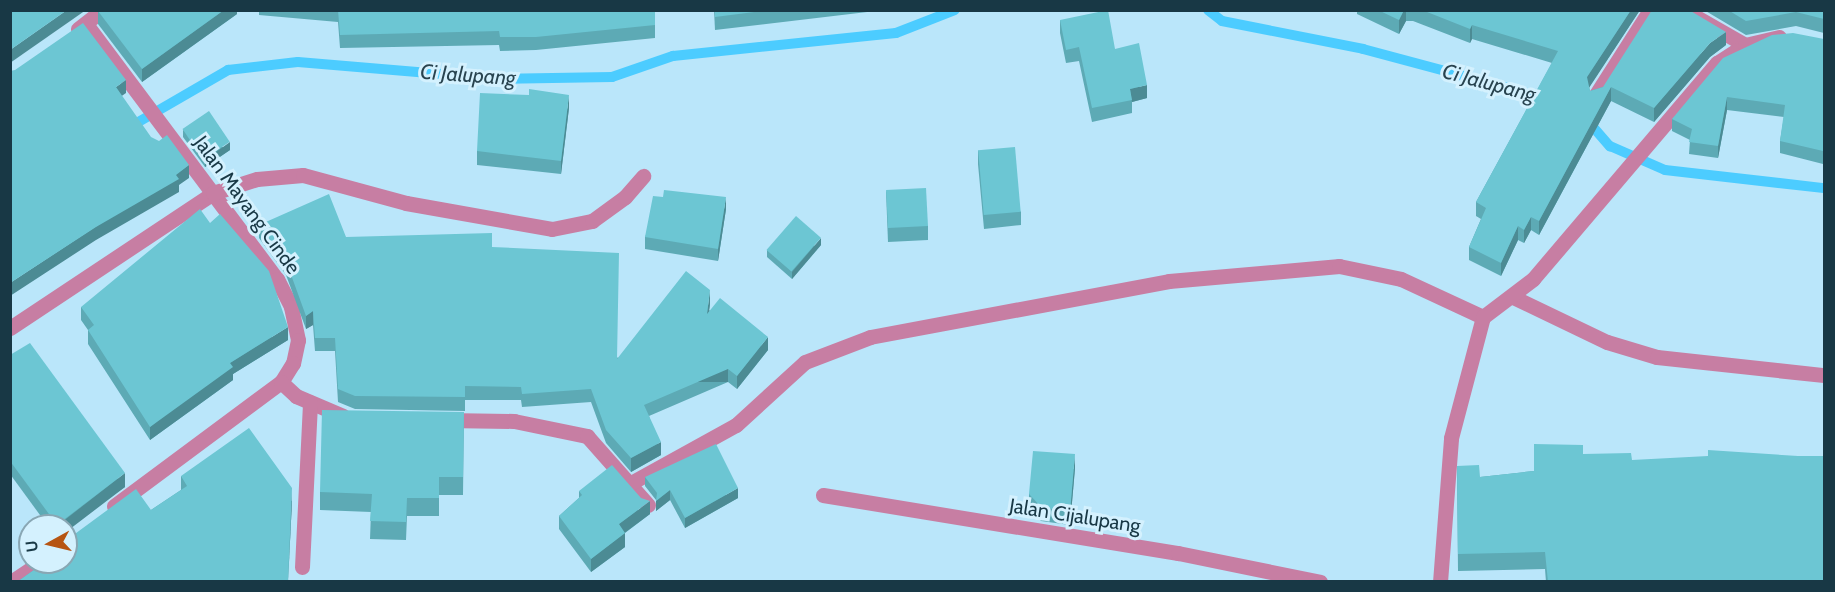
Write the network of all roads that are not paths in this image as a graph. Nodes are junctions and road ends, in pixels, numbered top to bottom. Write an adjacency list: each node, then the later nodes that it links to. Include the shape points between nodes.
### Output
1 (102, 10): 4 (street)
2 (1650, 10): 8 (street)
3 (1684, 10): 7 (street)
4 (86, 24): 6 (street); 10 (street, Jalan Mayang Cinde)
5 (1794, 34): 7 (street)
6 (68, 36)
7 (1745, 45): 11 (street, via 1717,63)
8 (1595, 96)
9 (643, 176): 10 (street, via 626,198 592,221 552,229 406,203 303,175 257,179)
10 (213, 193): 13 (street); 15 (street, Jalan Mayang Cinde, via 291,307 298,340 293,363)
11 (1513, 297): 12 (street); 14 (street, via 1607,342 1657,357)
12 (1483, 317): 19 (street, via 1401,279 1339,266 1169,281 870,336 804,362 736,425); 25 (street, via 1451,438)
13 (10, 328)
14 (1824, 375)
15 (281, 382): 16 (street); 22 (street, Jalan Mayang Cinde)
16 (310, 402): 17 (street); 23 (street)
17 (365, 419)
18 (424, 420): 19 (street, via 565,428 586,436)
19 (629, 484): 21 (street)
20 (823, 495): 24 (street, Jalan Cijalupang, via 1178,553)
21 (648, 505)
22 (102, 515)
23 (302, 567)
24 (1320, 582)
25 (1440, 582)

